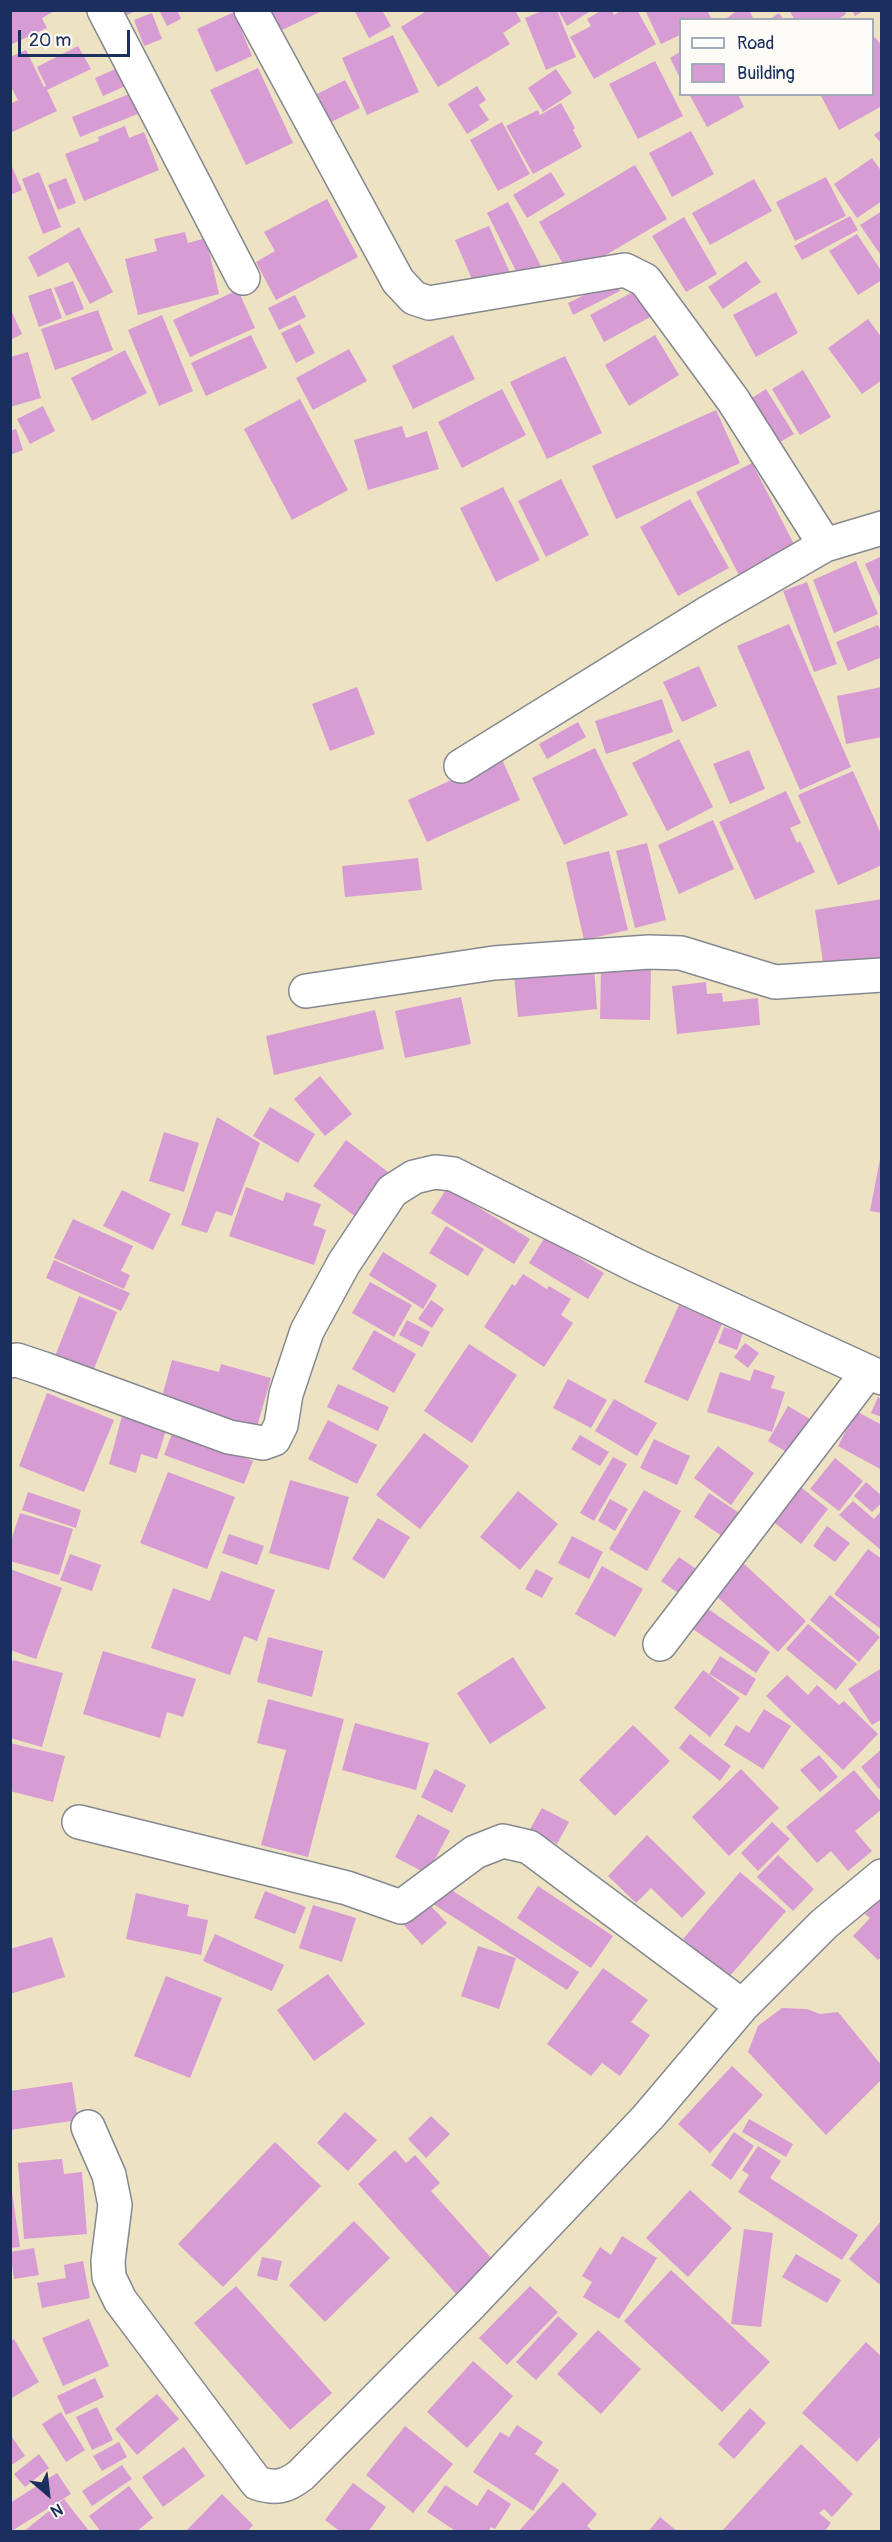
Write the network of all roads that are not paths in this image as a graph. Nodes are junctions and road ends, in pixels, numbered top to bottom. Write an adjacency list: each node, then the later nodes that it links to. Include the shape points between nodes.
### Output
1 (104, 10): 3 (street)
2 (251, 10): 5 (street, via 398,281 414,298 429,303 625,270 645,280 733,400)
3 (243, 278)
4 (882, 528): 5 (street)
5 (825, 545): 6 (street)
6 (461, 766)
7 (882, 975): 8 (street, via 775,982 681,953 649,952 494,963)
8 (306, 991)
9 (10, 1361): 10 (street, via 44,1369 229,1437 263,1443 274,1439 307,1331 344,1263 392,1191 414,1177 435,1172 453,1174 637,1266)
10 (874, 1376): 11 (street)
11 (660, 1644)
12 (79, 1822): 14 (street, via 347,1888 401,1907 476,1852 503,1841 529,1847)
13 (882, 1876): 14 (street, via 824,1924)
14 (742, 2006): 15 (street, via 648,2117 472,2303 301,2475 280,2487 257,2483 120,2300 109,2277 108,2261 115,2205 109,2175)
15 (88, 2127)

